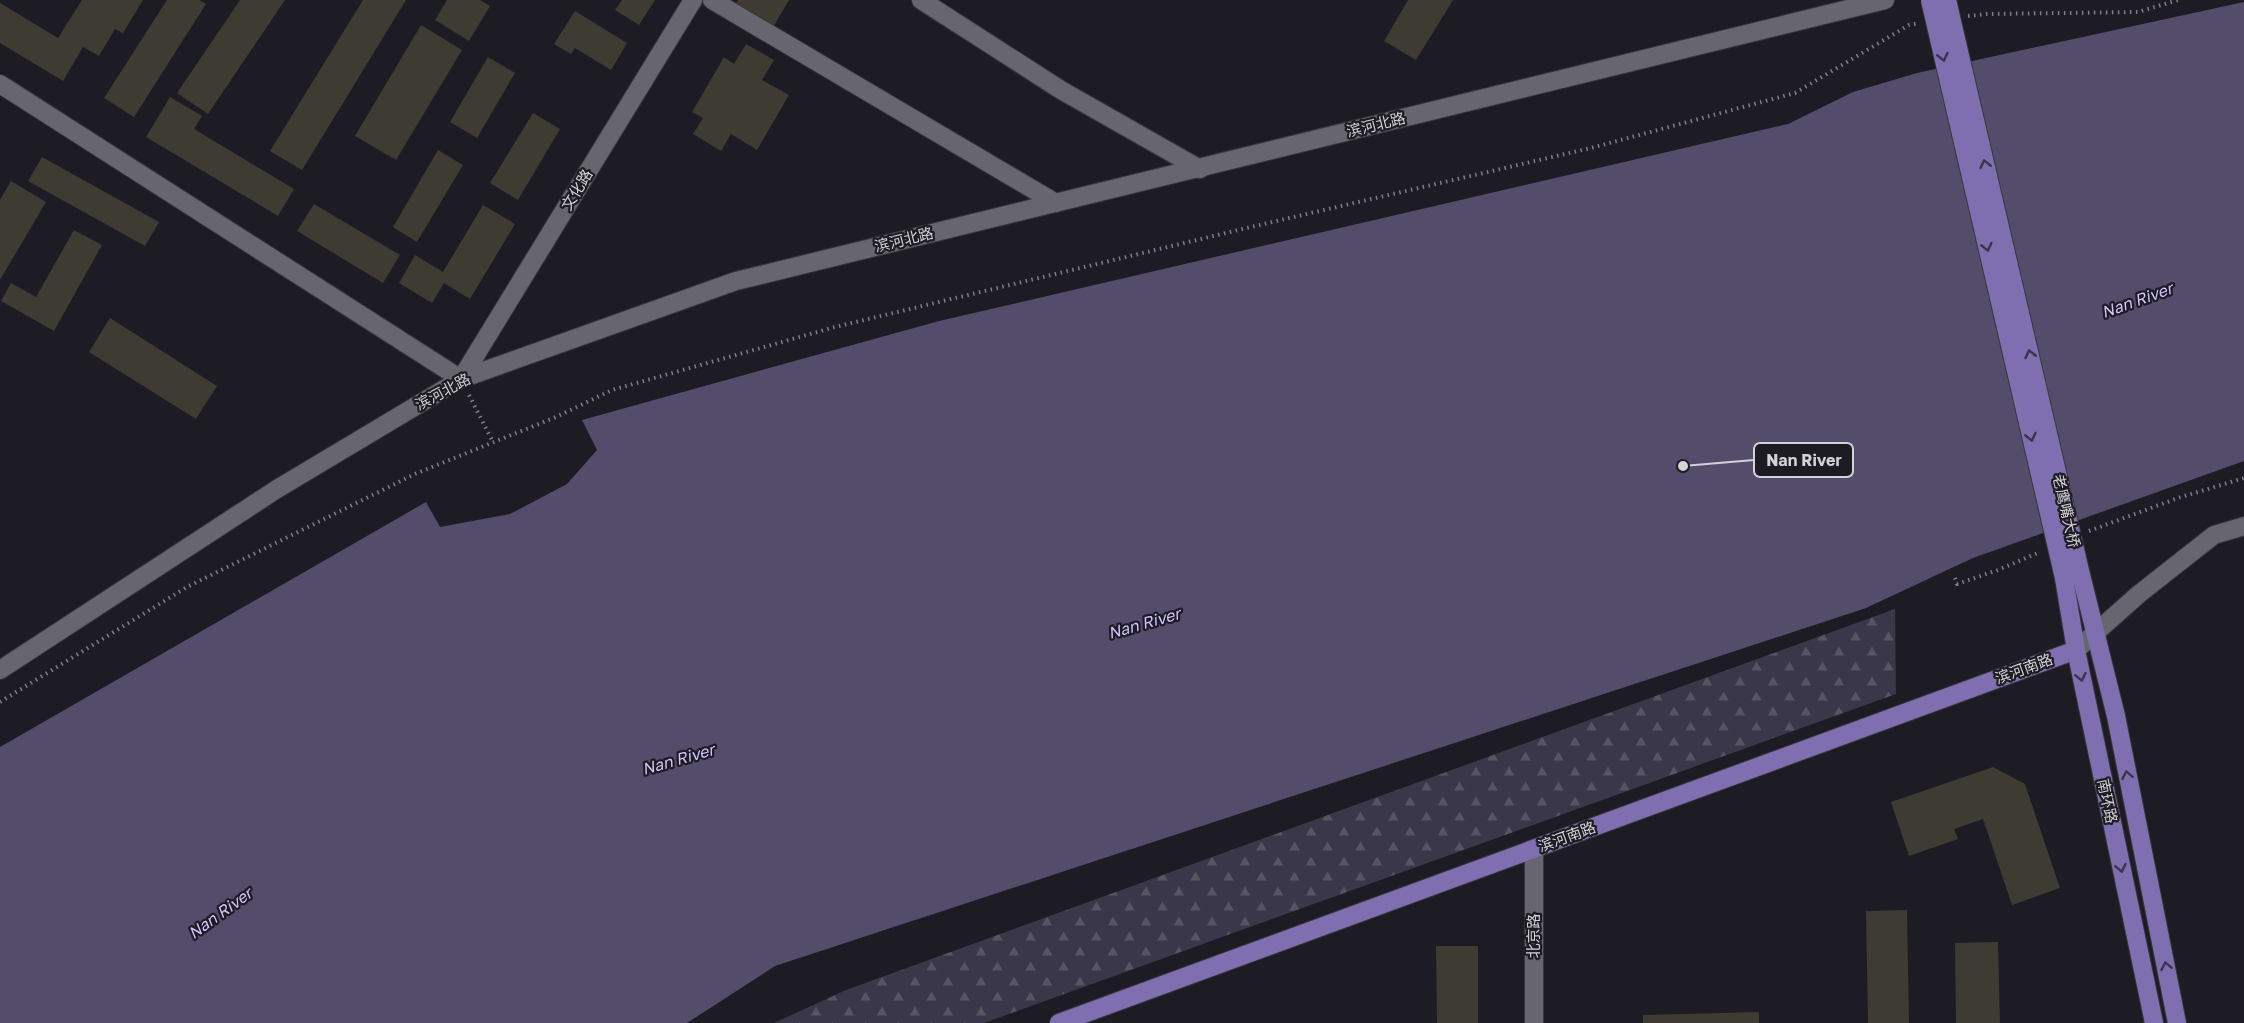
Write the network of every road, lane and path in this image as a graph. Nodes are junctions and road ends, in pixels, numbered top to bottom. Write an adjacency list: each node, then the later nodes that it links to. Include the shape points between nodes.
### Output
1 (693, 0): 13 (street, 文化路)
2 (712, 0): 12 (street)
3 (921, 0): 11 (street, via 1060,90)
4 (1885, 0): 11 (street, 滨河北路)
5 (1930, 0): 19 (main road, 老鹰嘴大桥, one-way to 19, bridge)
6 (1947, 0): 19 (main road, 老鹰嘴大桥, one-way to 6, bridge)
7 (2178, 0): 8 (path, via 2138,12)
8 (1964, 17)
9 (1920, 23): 14 (path, via 1909,25 1795,93 1591,148 835,327 612,390)
10 (0, 84): 13 (street)
11 (1200, 169): 12 (street, 滨河北路)
12 (1056, 203): 13 (street, 滨河北路, via 736,281)
13 (461, 379): 14 (path); 23 (street, 滨河北路, via 277,489)
14 (493, 442): 24 (path, via 415,474 187,587)
15 (2244, 478): 17 (path)
16 (2244, 526): 21 (street, via 2214,535)
17 (2080, 535)
18 (2049, 548): 20 (path, via 1957,584)
19 (2073, 576): 21 (main road, 老鹰嘴大桥); 22 (main road, 南环路)
20 (1955, 578)
21 (2095, 633): 22 (street); 29 (main road, 老鹰嘴大桥, one-way to 21, via 2116,716)
22 (2076, 650): 25 (main road, 滨河南路); 28 (main road, 南环路, one-way to 28)
23 (0, 670)
24 (0, 702)
25 (1534, 850): 26 (main road, 滨河南路); 27 (street, 北京路)
26 (1059, 1023)
27 (1534, 1023)
28 (2154, 1023)
29 (2177, 1023)

